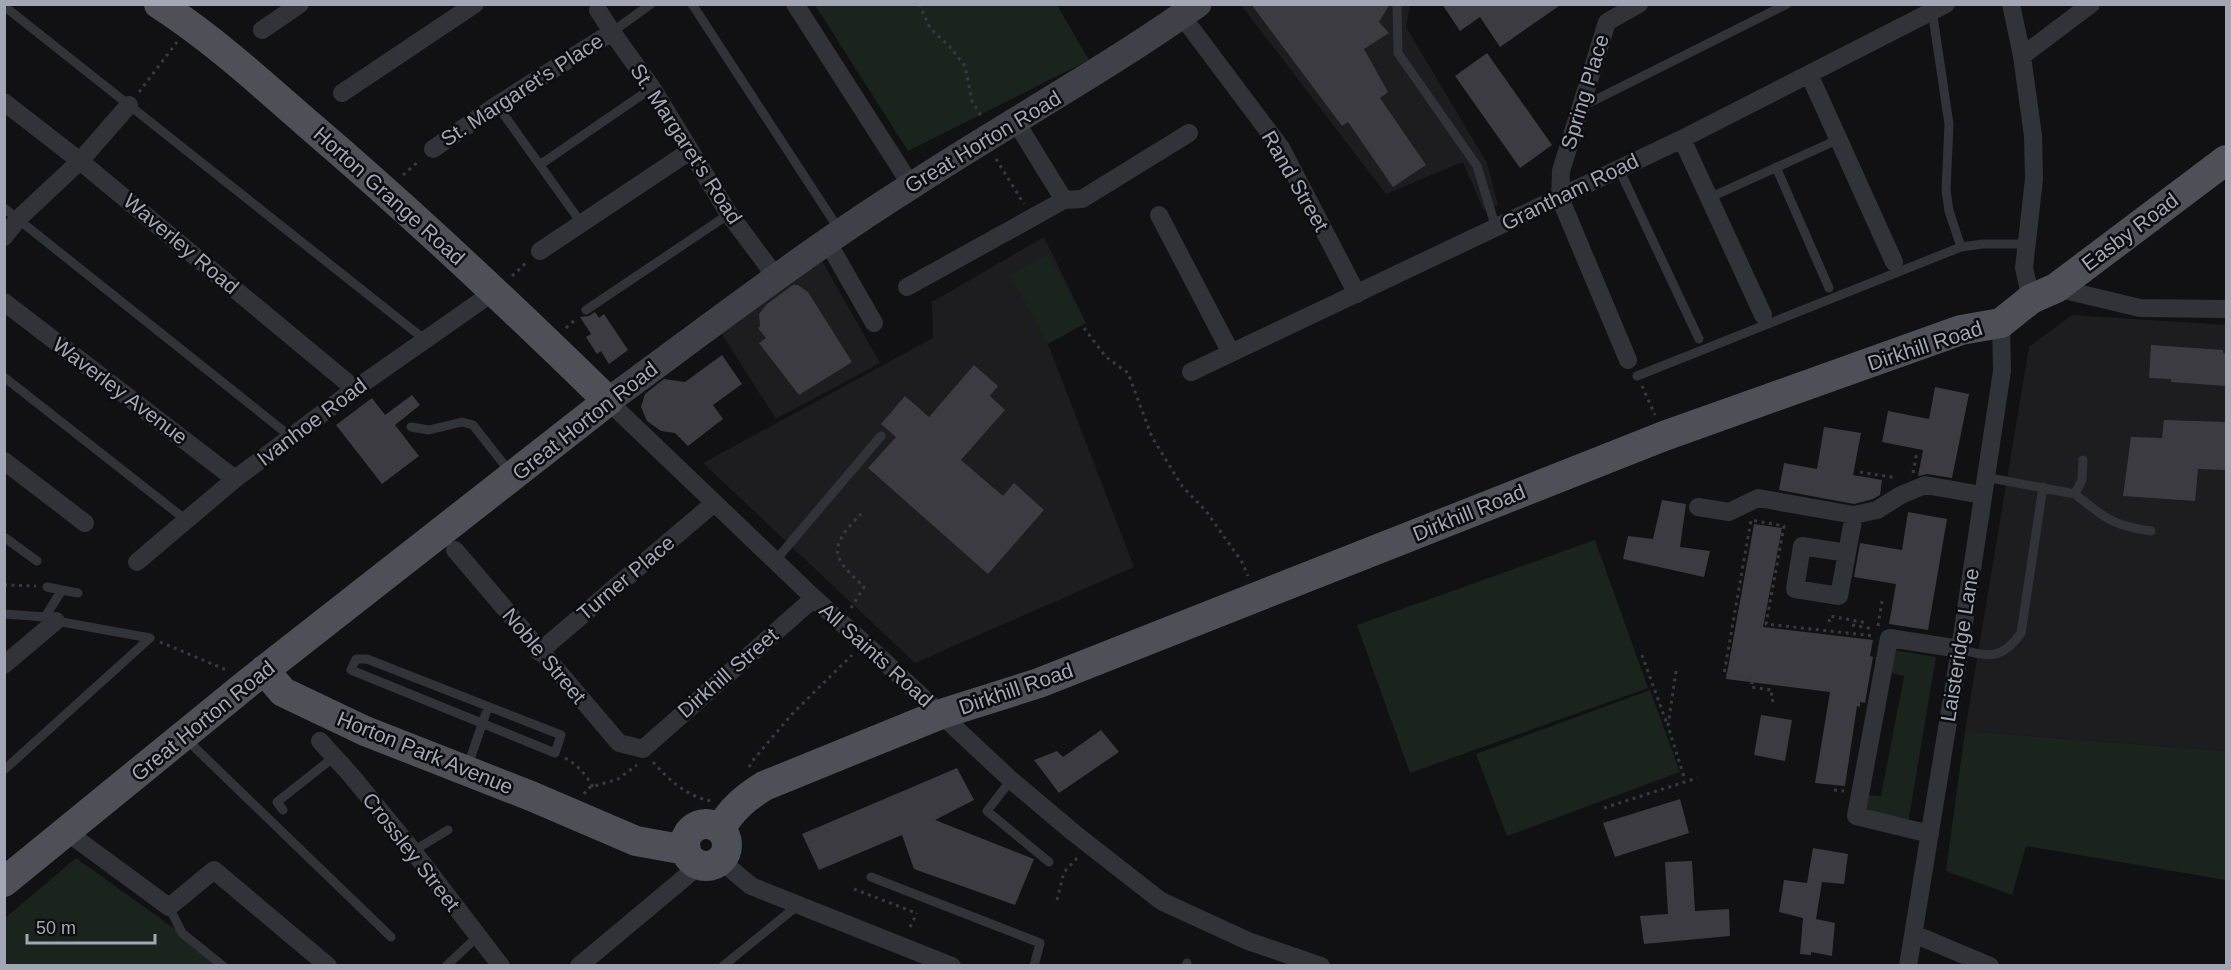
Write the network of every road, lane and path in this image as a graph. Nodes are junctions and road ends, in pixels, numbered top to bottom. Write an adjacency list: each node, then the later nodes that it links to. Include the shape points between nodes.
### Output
1 (159, 4): 18 (main road, Horton Grange Road)
2 (300, 4): 19 (street)
3 (475, 4): 24 (street)
4 (651, 4): 20 (lane)
5 (692, 4): 52 (lane)
6 (795, 4): 41 (street)
7 (919, 4): 31 (path, via 930,28 965,66 972,100)
8 (1397, 4): 51 (lane, via 1398,53 1477,166)
9 (1639, 4): 17 (street, Spring Place)
10 (1787, 4): 28 (lane)
11 (2011, 4): 21 (street)
12 (2091, 4): 21 (street)
13 (4, 6): 26 (lane)
14 (1936, 7): 22 (street, Grantham Road); 55 (lane, via 1948,124 1946,190)
15 (598, 10): 20 (street, St. Margaret's Road)
16 (1190, 10): 29 (street, Great Horton Road); 62 (street, Rand Street, via 1281,148)
17 (1616, 11): 28 (street, Spring Place, via 1607,22)
18 (190, 24): 26 (path); 42 (main road, Horton Grange Road)
19 (262, 30)
20 (612, 32): 23 (street, St. Margaret's Road); 27 (street, St. Margaret's Place)
21 (2022, 56): 54 (street, via 2033,136 2034,179)
22 (1809, 74): 32 (street, Grantham Road); 33 (street)
23 (652, 88): 35 (street, St. Margaret's Road); 38 (lane)
24 (342, 93)
25 (4, 102): 37 (street, Waverley Road)
26 (129, 105): 37 (street); 71 (lane)
27 (497, 105): 34 (street, St. Margaret's Place); 38 (lane)
28 (1581, 107): 43 (street, Spring Place, via 1561,171)
29 (1016, 122): 31 (street, Great Horton Road); 45 (street)
30 (1189, 133): 45 (street, via 1082,199)
31 (992, 136): 41 (street, Great Horton Road); 49 (path, via 1000,152 994,156)
32 (1682, 139): 40 (street, Grantham Road); 44 (street)
33 (1839, 139): 39 (lane); 57 (street)
34 (433, 149): 42 (path)
35 (690, 151): 47 (street, St. Margaret's Road); 50 (street)
36 (2226, 160): 63 (main road, Easby Road)
37 (80, 161): 46 (street); 77 (street, Waverley Road)
38 (541, 164): 50 (lane)
39 (1776, 167): 44 (lane); 60 (lane)
40 (1619, 169): 43 (street, Grantham Road); 72 (lane)
41 (911, 185): 52 (street, Great Horton Road)
42 (386, 190): 61 (main road, Horton Grange Road)
43 (1560, 198): 51 (street, Grantham Road); 74 (street)
44 (1709, 198): 67 (street)
45 (1064, 200): 49 (street)
46 (11, 214): 53 (street); 82 (lane)
47 (729, 214): 58 (street, St. Margaret's Road); 66 (lane)
48 (1159, 215): 73 (street)
49 (1033, 217): 59 (street)
50 (582, 224): 56 (street)
51 (1496, 228): 62 (street, Grantham Road)
52 (834, 236): 58 (street, Great Horton Road); 68 (street)
53 (4, 237)
54 (2027, 244): 55 (lane); 63 (street, via 2024,268)
55 (1961, 247): 74 (lane)
56 (540, 251): 61 (path)
57 (1894, 262)
58 (776, 277): 78 (street, Great Horton Road)
59 (907, 287)
60 (1829, 288)
61 (495, 291): 71 (street, Ivanhoe Road); 78 (main road, Horton Grange Road)
62 (1357, 294): 73 (street, Grantham Road)
63 (2043, 294): 65 (street, via 2140,308); 69 (main road, Easby Road)
64 (4, 302): 88 (street, Waverley Avenue)
65 (2226, 309)
66 (586, 310)
67 (1763, 315)
68 (874, 323)
69 (2001, 323): 81 (main road, Dirkhill Road, via 1961,330); 87 (street, Laisteridge Lane, via 2002,371)
70 (1084, 328): 107 (path, via 1106,357 1128,373 1152,437 1182,486 1206,511)
71 (424, 339): 77 (street, Ivanhoe Road)
72 (1699, 339)
73 (1231, 353): 75 (street, Grantham Road)
74 (1633, 368): 81 (path)
75 (1191, 372)
76 (4, 377): 97 (lane)
77 (355, 389): 82 (street, Ivanhoe Road)
78 (608, 401): 86 (main road, Great Horton Road); 93 (street, All Saints Road)
79 (411, 427): 86 (lane, via 429,430 462,422 473,425)
80 (881, 436): 105 (lane)
81 (1664, 436): 132 (main road, Dirkhill Road, via 1039,683)
82 (291, 437): 88 (street, Ivanhoe Road)
83 (1917, 451): 89 (path)
84 (2083, 460): 91 (lane, via 2082,480)
85 (4, 461): 99 (street)
86 (513, 476): 129 (main road, Great Horton Road, via 296,645 286,663)
87 (1985, 477): 90 (lane); 92 (street, Laisteridge Lane)
88 (235, 479): 97 (street, Ivanhoe Road)
89 (1911, 481)
90 (2043, 488): 91 (lane); 124 (lane, via 2021,633 2003,653 1983,655)
91 (2075, 494): 100 (lane, via 2114,523)
92 (1982, 495): 96 (street, via 1925,485 1877,510); 124 (street, Laisteridge Lane)
93 (713, 504): 105 (street, All Saints Road); 125 (street, Turner Place)
94 (1698, 507): 96 (street, via 1730,512 1758,498)
95 (861, 514): 116 (path, via 837,548 838,558 864,587)
96 (1854, 515): 103 (street)
97 (186, 520): 106 (street, Ivanhoe Road)
98 (1751, 520): 130 (path, via 1724,674 1753,678 1751,687 1772,690)
99 (85, 523)
100 (2151, 531)
101 (4, 537): 104 (lane)
102 (455, 550): 125 (street, Noble Street)
103 (1846, 553): 103 (street, via 1851,583 1839,596 1795,589 1802,546)
104 (37, 561)
105 (775, 561): 112 (street, All Saints Road)
106 (137, 562)
107 (1242, 562)
108 (4, 585): 109 (path)
109 (47, 587): 110 (lane)
110 (62, 590): 111 (lane); 115 (lane)
111 (78, 593)
112 (814, 598): 116 (street, All Saints Road); 137 (street, Dirkhill Street)
113 (1882, 601): 119 (path, via 1877,630)
114 (4, 614): 115 (lane)
115 (51, 619): 121 (lane); 127 (street)
116 (841, 622): 123 (street, All Saints Road)
117 (1829, 622): 118 (path, via 1830,616)
118 (1867, 623)
119 (1852, 625)
120 (1850, 633): 122 (path)
121 (150, 638): 129 (path); 140 (lane)
122 (1889, 638): 124 (street); 152 (street, via 1856,816)
123 (864, 643): 132 (street, All Saints Road); 142 (path, via 793,713 754,759)
124 (1960, 649): 152 (street, Laisteridge Lane)
125 (539, 652): 137 (street, Noble Street, via 619,743)
126 (1642, 655): 134 (path)
127 (4, 665)
128 (1676, 671): 134 (path)
129 (265, 682): 135 (main road, Great Horton Road); 141 (main road, Horton Park Avenue, via 364,731)
130 (1774, 701)
131 (488, 708): 133 (lane); 133 (lane, via 367,659 356,659 351,670); 138 (lane, via 561,735)
132 (941, 714): 144 (street, All Saints Road); 154 (main road, Dirkhill Road, via 764,786 730,812)
133 (482, 724): 138 (lane); 141 (lane)
134 (1668, 726): 145 (path)
135 (183, 736): 151 (main road, Great Horton Road); 167 (lane)
136 (320, 741): 139 (street, Crossley Street)
137 (643, 749): 146 (path, via 637,766 618,779); 154 (path, via 663,773 693,797)
138 (555, 753): 146 (path, via 574,763)
139 (334, 757): 148 (lane, via 277,801); 155 (street, Crossley Street)
140 (4, 771)
141 (466, 771): 149 (main road, Horton Park Avenue)
142 (745, 776)
143 (1697, 778): 145 (path)
144 (1011, 780): 153 (street, All Saints Road); 156 (lane, via 987,812)
145 (1685, 780): 147 (path)
146 (592, 787): 149 (path, via 588,788)
147 (1604, 808)
148 (283, 810)
149 (583, 817): 154 (main road, Horton Park Avenue, via 636,841)
150 (448, 830): 155 (lane)
151 (67, 832): 158 (main road, Great Horton Road); 163 (street)
152 (1930, 834): 166 (street, Laisteridge Lane)
153 (1088, 844): 161 (path, via 1064,872); 177 (street, All Saints Road, via 1161,901 1248,941)
154 (702, 846): 162 (street, Horton Park Avenue, via 751,886); 173 (street)
155 (413, 851): 168 (street, Crossley Street)
156 (1049, 862)
157 (871, 877): 160 (lane)
158 (6, 878)
159 (854, 889): 164 (path)
160 (924, 897): 164 (path); 176 (lane, via 1041,944)
161 (1057, 900)
162 (797, 906): 174 (lane); 175 (street, Horton Park Avenue)
163 (169, 907): 169 (lane, via 182,933); 170 (street, via 214,870)
164 (916, 913): 165 (path)
165 (910, 927)
166 (1914, 934): 178 (street, Laisteridge Lane); 179 (street)
167 (391, 937)
168 (477, 937): 171 (lane); 172 (street, Crossley Street)
169 (223, 966)
170 (328, 966)
171 (446, 966)
172 (501, 966)
173 (579, 966)
174 (723, 966)
175 (952, 966)
176 (1034, 966)
177 (1321, 966)
178 (1908, 966)
179 (1990, 966)

